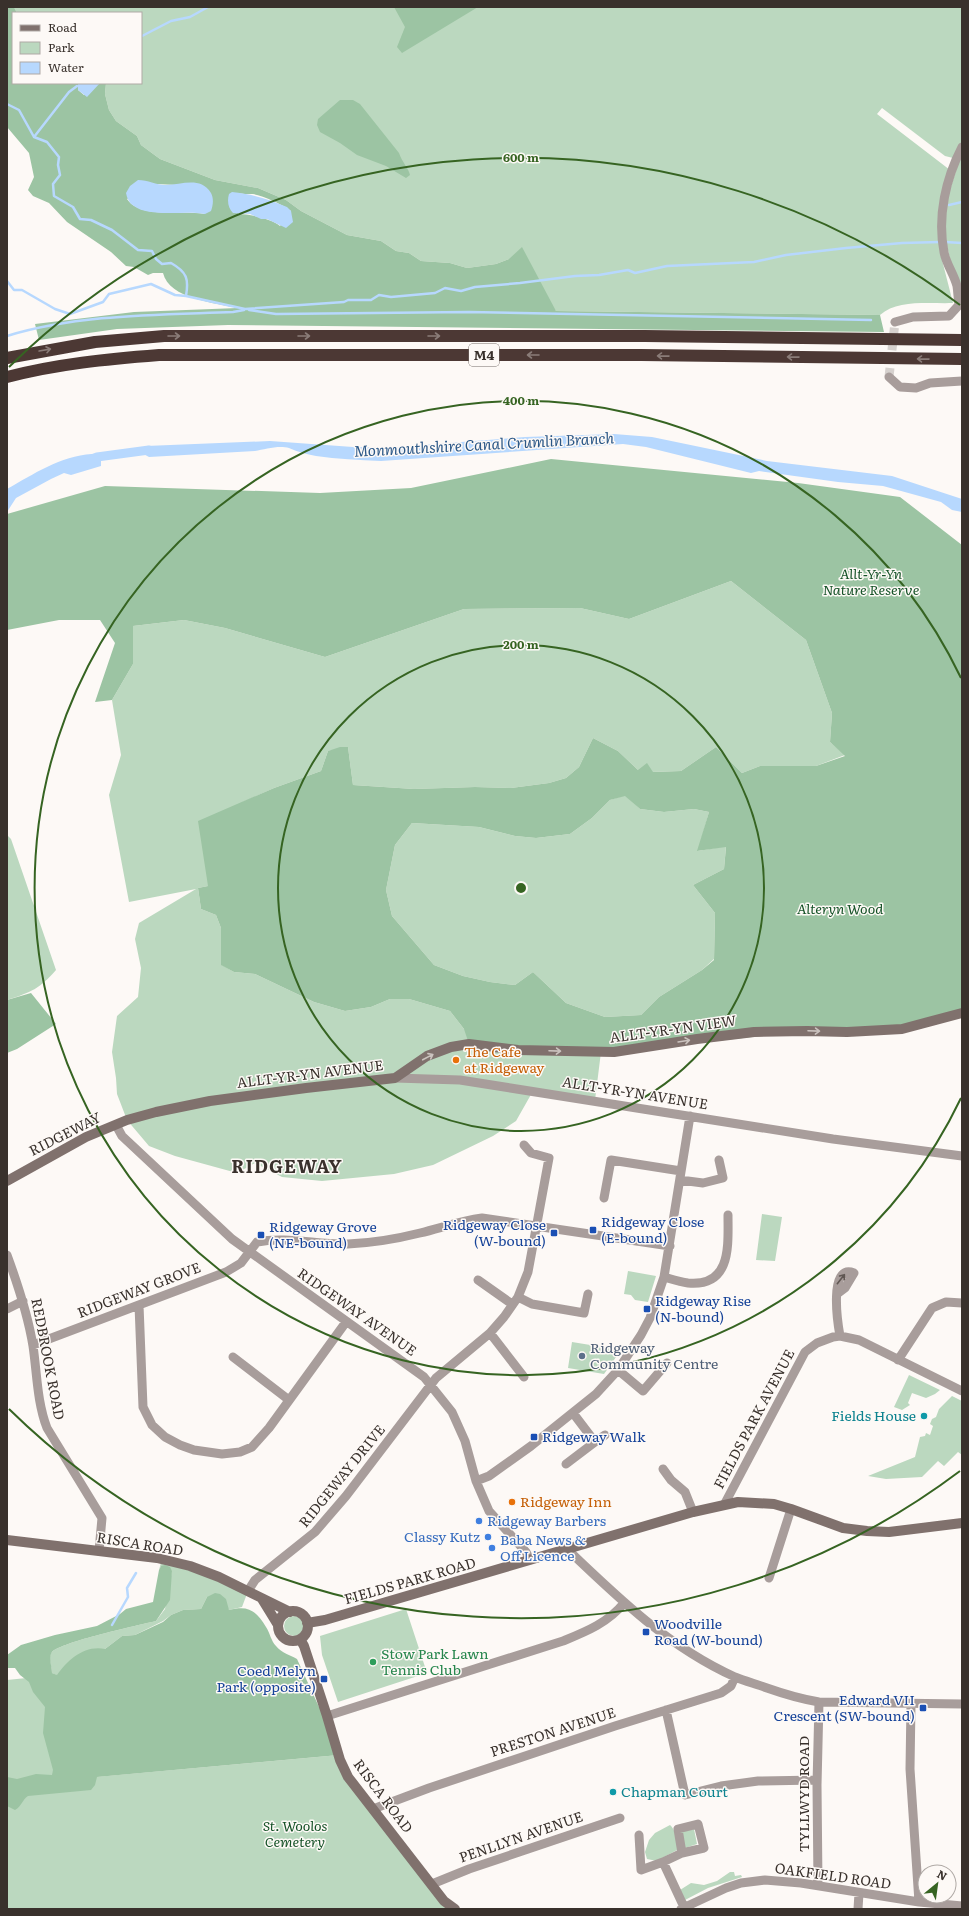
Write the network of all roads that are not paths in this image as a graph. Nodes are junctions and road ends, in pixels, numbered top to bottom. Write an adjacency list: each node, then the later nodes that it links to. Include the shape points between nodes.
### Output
1 (962, 147): 2 (street, via 943,200 942,237 959,305 949,316 913,317)
2 (895, 322)
3 (962, 340): 4 (highway, M4, one-way to 3, via 95,342 164,336 645,336)
4 (7, 358)
5 (962, 359): 7 (highway, M4, one-way to 7, via 641,355 159,355 83,362)
6 (889, 376): 8 (street, via 900,387 916,388 930,383)
7 (7, 377)
8 (962, 381)
9 (962, 1013): 10 (main road, ALLT-YR-YN VIEW, one-way to 9, via 427,1056 451,1047 469,1044 518,1050 614,1052 754,1032 902,1029)
10 (395, 1078): 11 (street, ALLT-YR-YN AVENUE, via 460,1080); 12 (main road, ALLT-YR-YN AVENUE, via 298,1088 210,1101 156,1112)
11 (690, 1116): 14 (street, ALLT-YR-YN AVENUE); 16 (street)
12 (116, 1124): 17 (main road, RIDGEWAY, via 50,1156); 22 (street, RIDGEWAY AVENUE, via 122,1136)
13 (524, 1146): 20 (street, RIDGEWAY DRIVE, via 531,1153 549,1158)
14 (962, 1156)
15 (719, 1160): 16 (street, via 723,1178 703,1183)
16 (681, 1176): 18 (street, via 611,1160); 21 (street)
17 (7, 1181)
18 (604, 1198)
19 (728, 1215): 24 (street, via 726,1260 722,1270 712,1280 687,1283)
20 (537, 1226): 21 (street, RIDGEWAY GROVE); 22 (street, RIDGEWAY GROVE, via 482,1218 381,1241 347,1244 270,1239 257,1242); 29 (street, RIDGEWAY DRIVE, via 528,1272)
21 (670, 1246): 24 (street)
22 (249, 1252): 31 (street, RIDGEWAY GROVE, via 242,1263 226,1272); 33 (street, RIDGEWAY AVENUE)
23 (7, 1255): 28 (street, REDBROOK ROAD)
24 (664, 1277): 40 (street, via 650,1318)
25 (478, 1280): 29 (street)
26 (588, 1294): 29 (street, via 584,1313)
27 (837, 1294): 35 (street, via 836,1310)
28 (23, 1301): 32 (street); 36 (street, REDBROOK ROAD)
29 (515, 1301): 34 (street, RIDGEWAY DRIVE)
30 (962, 1303): 38 (street, via 946,1302 932,1308)
31 (139, 1305): 36 (street, RIDGEWAY GROVE); 44 (street, via 143,1407 152,1425 165,1437 194,1450 222,1454 240,1452 252,1447)
32 (7, 1309)
33 (346, 1322): 42 (street, RIDGEWAY AVENUE); 44 (street)
34 (490, 1333): 41 (street); 42 (street, RIDGEWAY DRIVE, via 436,1378)
35 (840, 1336): 38 (street, FIELDS PARK AVENUE, via 859,1340); 51 (street, FIELDS PARK AVENUE, via 817,1343 805,1352)
36 (33, 1345): 57 (street, REDBROOK ROAD, via 42,1415 102,1518)
37 (233, 1357): 44 (street)
38 (898, 1360): 43 (street, FIELDS PARK AVENUE)
39 (667, 1363): 40 (street, via 643,1391)
40 (618, 1370): 45 (street, via 596,1394)
41 (524, 1377)
42 (432, 1385): 50 (street, RIDGEWAY AVENUE, via 452,1412 466,1441); 60 (street, RIDGEWAY DRIVE, via 315,1532 255,1580)
43 (962, 1391)
44 (288, 1400)
45 (573, 1413): 47 (street); 50 (street, via 489,1476)
46 (605, 1435): 47 (street)
47 (595, 1442): 48 (street)
48 (566, 1464)
49 (663, 1469): 53 (street, via 685,1492)
50 (476, 1481): 58 (street, RIDGEWAY AVENUE, via 489,1511 526,1552)
51 (724, 1505): 52 (main road, FIELDS PARK ROAD, via 754,1502); 53 (main road, FIELDS PARK ROAD)
52 (791, 1509): 54 (main road, FIELDS PARK ROAD, via 844,1528 867,1531 889,1532); 59 (street)
53 (693, 1512): 56 (main road, FIELDS PARK ROAD)
54 (962, 1523)
55 (7, 1540): 57 (main road, RISCA ROAD)
56 (568, 1550): 58 (main road, FIELDS PARK ROAD); 62 (street)
57 (99, 1551): 60 (main road, RISCA ROAD, via 162,1558 190,1566)
58 (530, 1560): 64 (main road, FIELDS PARK ROAD, via 325,1620)
59 (769, 1578)
60 (248, 1590): 61 (main road, RISCA ROAD)
61 (262, 1599): 63 (main road, RISCA ROAD); 65 (main road, RISCA ROAD)
62 (624, 1603): 67 (street, via 680,1646); 72 (street, via 616,1613 598,1625 563,1641)
63 (290, 1612): 64 (main road, via 301,1614); 65 (main road, via 282,1616)
64 (307, 1623): 66 (main road, via 307,1631)
65 (278, 1625): 66 (main road, via 284,1638 293,1641)
66 (300, 1639): 72 (main road, RISCA ROAD)
67 (735, 1677): 68 (street, via 802,1700); 71 (street, PRESTON AVENUE, via 731,1686 721,1693)
68 (819, 1702): 69 (street); 73 (street, TYLLWYD ROAD)
69 (911, 1704): 70 (street); 79 (street, via 910,1769)
70 (962, 1704)
71 (666, 1710): 73 (street, via 685,1795 758,1781); 74 (street, PRESTON AVENUE)
72 (327, 1716): 74 (main road, RISCA ROAD, via 343,1767)
73 (817, 1780): 81 (street, TYLLWYD ROAD)
74 (373, 1809): 80 (main road, RISCA ROAD)
75 (620, 1818): 80 (street, PENLLYN AVENUE)
76 (639, 1835): 78 (street, via 641,1870)
77 (682, 1853): 78 (street)
78 (663, 1862): 86 (street)
79 (917, 1872)
80 (432, 1884): 87 (main road, RISCA ROAD, via 444,1901)
81 (818, 1885): 82 (street, OAKFIELD ROAD); 86 (street, OAKFIELD ROAD, via 764,1880 741,1883 710,1894)
82 (859, 1893): 83 (street, OAKFIELD ROAD); 88 (street)
83 (917, 1902)
84 (940, 1904): 85 (street, OAKFIELD ROAD)
85 (962, 1906)
86 (683, 1908)
87 (455, 1909)
88 (858, 1909)

